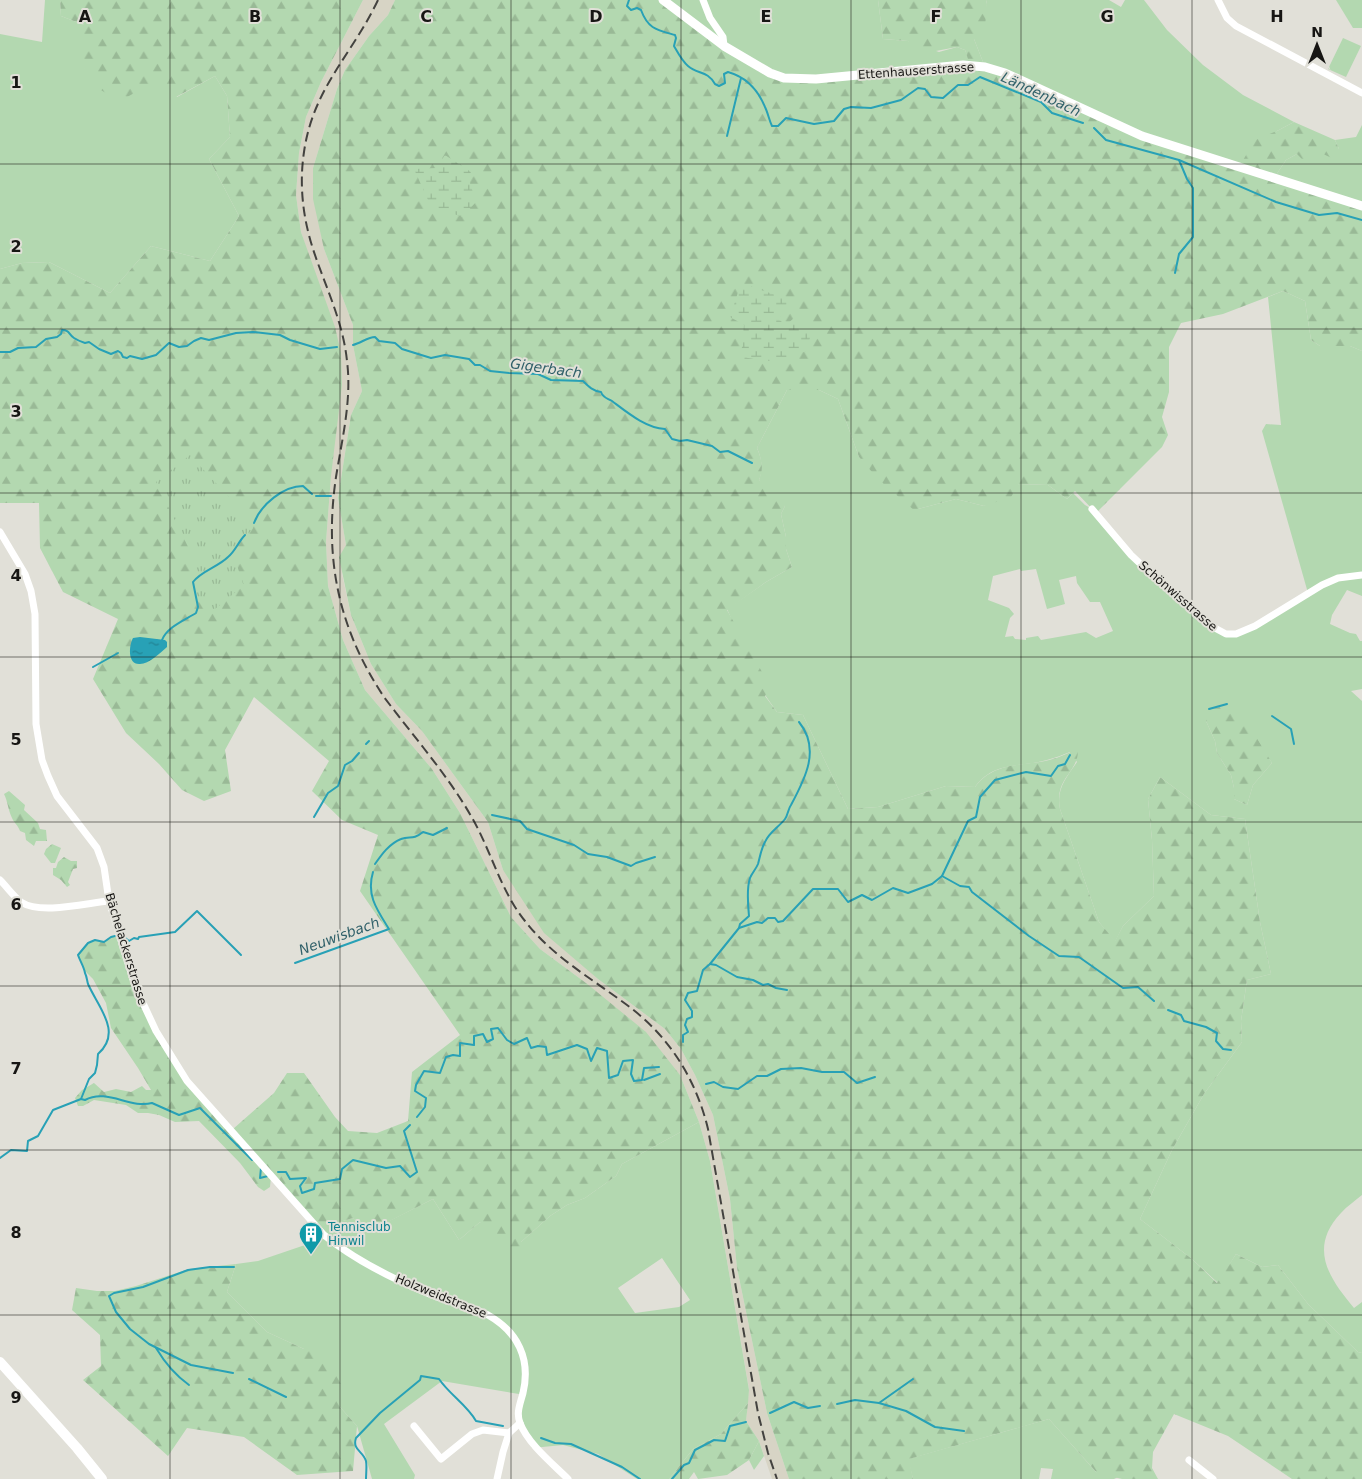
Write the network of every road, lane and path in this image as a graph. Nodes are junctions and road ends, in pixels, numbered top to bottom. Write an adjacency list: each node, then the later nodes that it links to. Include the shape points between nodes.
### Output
1 (663, 0): 4 (street, Ettenhauserstrasse)
2 (703, 0): 4 (street, via 723,37)
3 (1218, 0): 5 (street, via 1227,18 1236,26)
4 (724, 46): 6 (street, Ettenhauserstrasse, via 770,73 796,79 963,65 985,67 1005,73 1142,136)
5 (1362, 93)
6 (1362, 206)
7 (1092, 509): 9 (street, Schönwisstrasse, via 1148,571 1213,628 1226,634 1236,634 1255,626 1322,585 1338,578)
8 (0, 532): 11 (street, Bächelackerstrasse, via 25,574 31,591 35,614 36,724 42,760 57,796 97,848 104,867)
9 (1362, 574)
10 (0, 880): 11 (street, via 22,903 42,908)
11 (109, 901): 12 (street, Bächelackerstrasse, via 144,1009)
12 (187, 1081): 14 (street, Holzweidstrasse, via 332,1241 356,1258 411,1286 488,1315 512,1333 521,1347 524,1363 524,1386 518,1410)
13 (0, 1362): 18 (main road)
14 (520, 1423): 16 (street); 20 (street, via 543,1455)
15 (414, 1426): 16 (street, via 441,1459 472,1434 483,1430)
16 (510, 1433): 19 (street)
17 (1189, 1460): 21 (street)
18 (102, 1479)
19 (497, 1479)
20 (568, 1479)
21 (1213, 1479)

